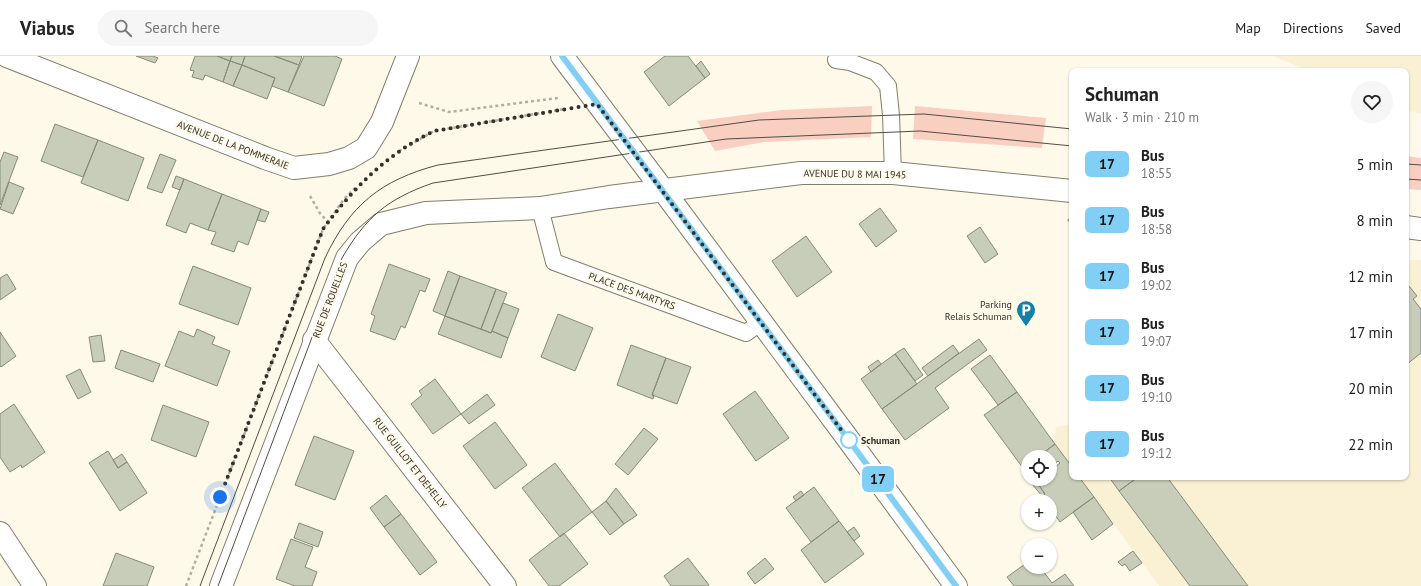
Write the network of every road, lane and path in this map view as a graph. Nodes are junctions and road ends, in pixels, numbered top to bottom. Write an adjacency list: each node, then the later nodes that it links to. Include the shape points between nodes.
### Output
1 (7, 56): 6 (street, AVENUE DE LA POMMERAIE, via 294,168 329,164 349,158 366,148 382,122)
2 (408, 56): 6 (street, AVENUE DE LA POMMERAIE)
3 (562, 56): 5 (street)
4 (836, 60): 9 (lane, via 850,62 876,72 888,86)
5 (584, 86): 6 (path, via 559,98 449,112); 7 (street)
6 (393, 95)
7 (597, 104): 8 (path, via 434,131); 11 (street)
8 (397, 152)
9 (893, 173): 11 (street, AVENUE DU 8 MAI 1945, via 801,173); 12 (street, AVENUE DU 8 MAI 1945)
10 (360, 184): 20 (path, via 344,199 323,229)
11 (663, 190): 13 (street, RUE DE ROUELLES); 16 (street)
12 (1069, 191)
13 (540, 208): 16 (lane, PLACE DES MARTYRS, via 554,262 746,333); 17 (street, RUE DE ROUELLES, via 426,213 381,224 358,244 347,258)
14 (1409, 228): 15 (street)
15 (1421, 229)
16 (761, 322): 23 (street)
17 (314, 340): 21 (street, RUE DE ROUELLES); 22 (street, RUE GUILLOT ET DEHELLY)
18 (2, 541): 19 (street)
19 (35, 586)
20 (186, 586)
21 (221, 586)
22 (505, 586)
23 (956, 586)

